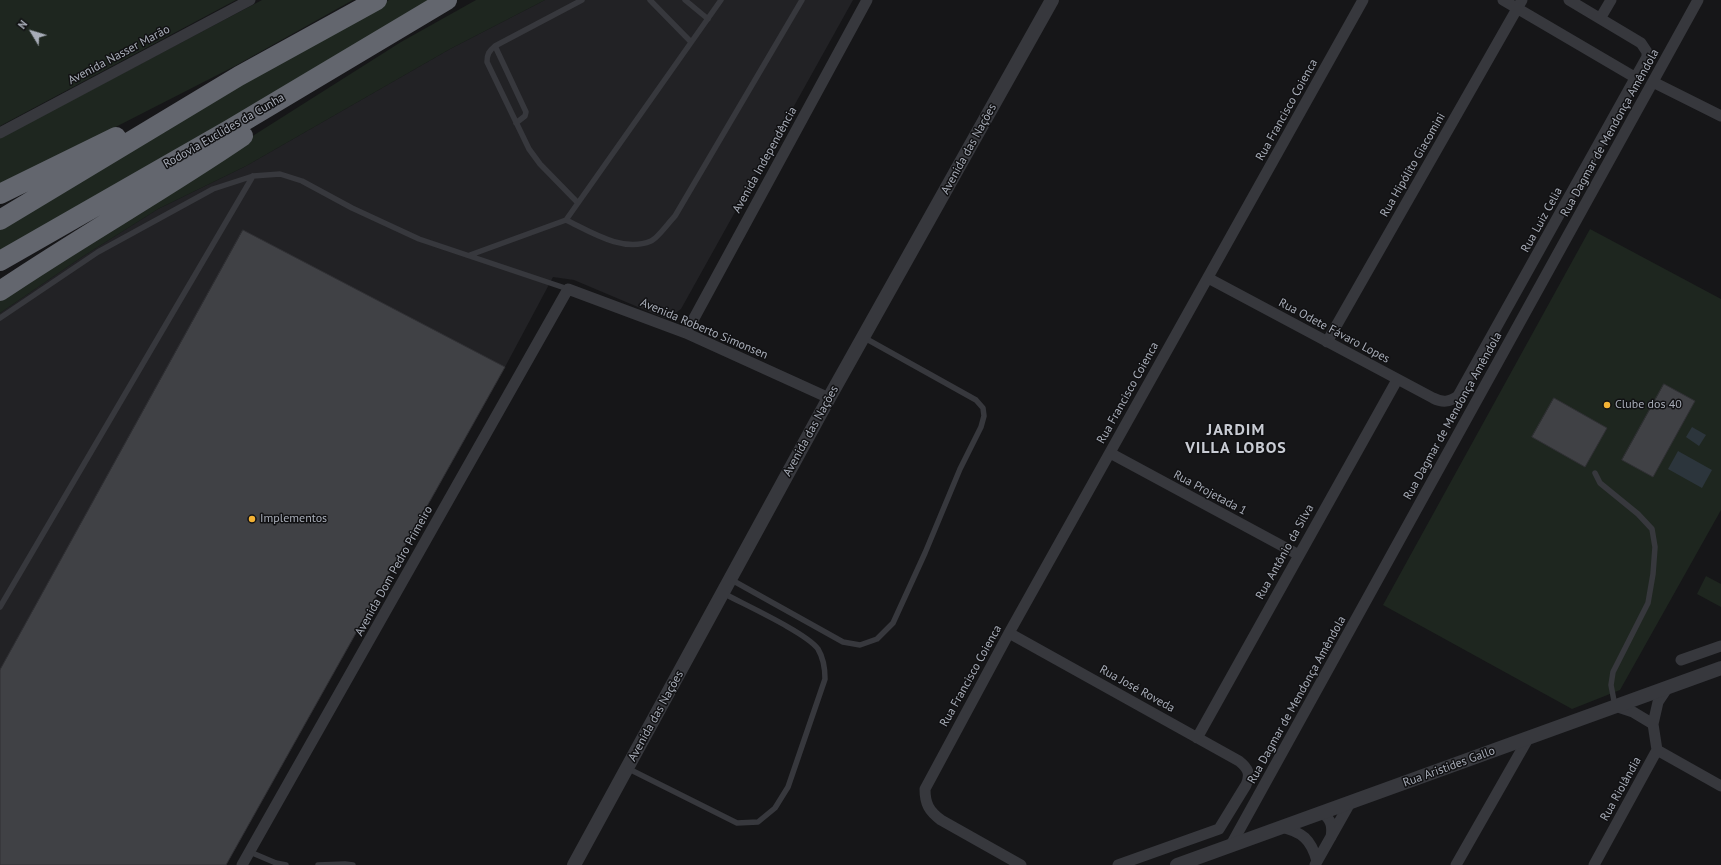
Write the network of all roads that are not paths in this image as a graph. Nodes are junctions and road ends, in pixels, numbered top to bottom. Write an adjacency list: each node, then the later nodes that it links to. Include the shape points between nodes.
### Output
1 (250, 0): 27 (street, Avenida Nasser Marão)
2 (377, 0): 22 (highway)
3 (447, 0): 19 (highway, Rodovia Euclides da Cunha)
4 (582, 0): 21 (lane)
5 (650, 0): 20 (lane)
6 (684, 0): 18 (lane)
7 (721, 0): 18 (lane)
8 (802, 0): 32 (lane, via 675,216 652,241 631,245 607,240)
9 (867, 0): 39 (street, Avenida Independência)
10 (1052, 0): 40 (street, Avenida das Nações)
11 (1363, 0): 35 (street, Rua Francisco Coienca)
12 (1503, 0): 16 (street)
13 (1571, 0): 17 (street)
14 (1611, 0): 17 (street)
15 (1698, 0): 24 (street, Rua Dagmar de Mendonça Amêndola)
16 (1520, 4): 23 (street); 41 (street, Rua Hipólito Giacomini)
17 (1601, 17): 23 (street, Rua Luiz Celia, via 1644,47 1647,57)
18 (708, 19): 20 (lane)
19 (396, 29): 34 (highway, Rodovia Euclides da Cunha, via 229,130); 37 (highway, via 236,140)
20 (691, 42): 30 (lane)
21 (495, 46): 26 (lane, via 490,50 487,62); 26 (lane, via 526,112 526,116)
22 (240, 76): 29 (highway); 31 (highway)
23 (1636, 78): 44 (street, Rua Luiz Celia, via 1458,396)
24 (1653, 82): 25 (street); 67 (street, Rua Dagmar de Mendonça Amêndola)
25 (1721, 116)
26 (516, 123): 30 (lane, via 540,164)
27 (0, 133)
28 (253, 176): 33 (lane, via 280,174 302,181 419,239); 38 (lane, via 213,189 98,252); 50 (lane)
29 (0, 194)
30 (578, 202): 32 (lane)
31 (0, 220)
32 (566, 220): 33 (lane)
33 (470, 255): 36 (lane)
34 (0, 261)
35 (1208, 278): 41 (street, Rua Odete Fávaro Lopes); 45 (street, Rua Francisco Coienca)
36 (568, 289): 39 (street, Avenida Roberto Simonsen); 68 (street, Avenida Dom Pedro Primeiro)
37 (0, 291)
38 (0, 318)
39 (686, 333): 43 (street, Avenida Roberto Simonsen)
40 (863, 337): 43 (street, Avenida das Nações); 48 (lane, via 976,400 984,416 893,624 877,639 860,645 843,642)
41 (1327, 342): 42 (street, Rua Odete Fávaro Lopes)
42 (1397, 380): 44 (street, Rua Odete Fávaro Lopes, via 1441,402); 47 (street, Rua Antônio da Silva)
43 (829, 398): 48 (street, Avenida das Nações)
44 (1450, 401)
45 (1110, 453): 47 (street, Rua Projetada 1); 51 (street, Rua Francisco Coienca)
46 (1595, 473): 56 (lane, via 1600,483 1652,529 1655,547 1648,604 1613,672 1611,685)
47 (1299, 555): 59 (street, Rua Antônio da Silva)
48 (730, 579): 49 (street, Avenida das Nações)
49 (723, 593): 61 (street, Avenida das Nações); 61 (lane, via 803,636 818,649 824,663 825,679 788,787 775,808 758,822 737,823)
50 (0, 607)
51 (1009, 633): 59 (street, Rua José Roveda); 75 (street, Rua Francisco Coienca, via 931,777 925,789 925,801 931,812 941,820)
52 (1721, 646): 53 (street)
53 (1681, 660)
54 (1721, 668): 55 (street, Rua Aristides Gallo)
55 (1668, 687): 56 (street, Rua Aristides Gallo); 57 (street, via 1658,702)
56 (1615, 706): 57 (street, via 1633,712); 58 (street, Rua Aristides Gallo)
57 (1653, 724): 60 (street, Rua Riolândia)
58 (1529, 737): 63 (street, Rua Aristides Gallo); 78 (street)
59 (1197, 738): 76 (street, Rua José Roveda, via 1239,761 1248,772 1249,779 1246,785 1219,829)
60 (1658, 750): 62 (street); 79 (street, Rua Riolândia)
61 (627, 768): 74 (street, Avenida das Nações)
62 (1721, 786)
63 (1350, 803): 64 (street, Rua Aristides Gallo); 66 (street)
64 (1322, 813): 65 (street, Rua Aristides Gallo); 66 (street, via 1331,823)
65 (1281, 827): 67 (street, Rua Aristides Gallo); 69 (street, via 1294,830 1305,838 1314,848)
66 (1330, 838): 69 (street)
67 (1231, 845): 77 (street, Rua Aristides Gallo)
68 (250, 852): 70 (street, Avenida Dom Pedro Primeiro); 71 (lane)
69 (1316, 863)
70 (242, 865)
71 (286, 865)
72 (318, 865): 73 (lane)
73 (353, 865)
74 (574, 865)
75 (1021, 865)
76 (1118, 865)
77 (1177, 865)
78 (1456, 865)
79 (1594, 865)

